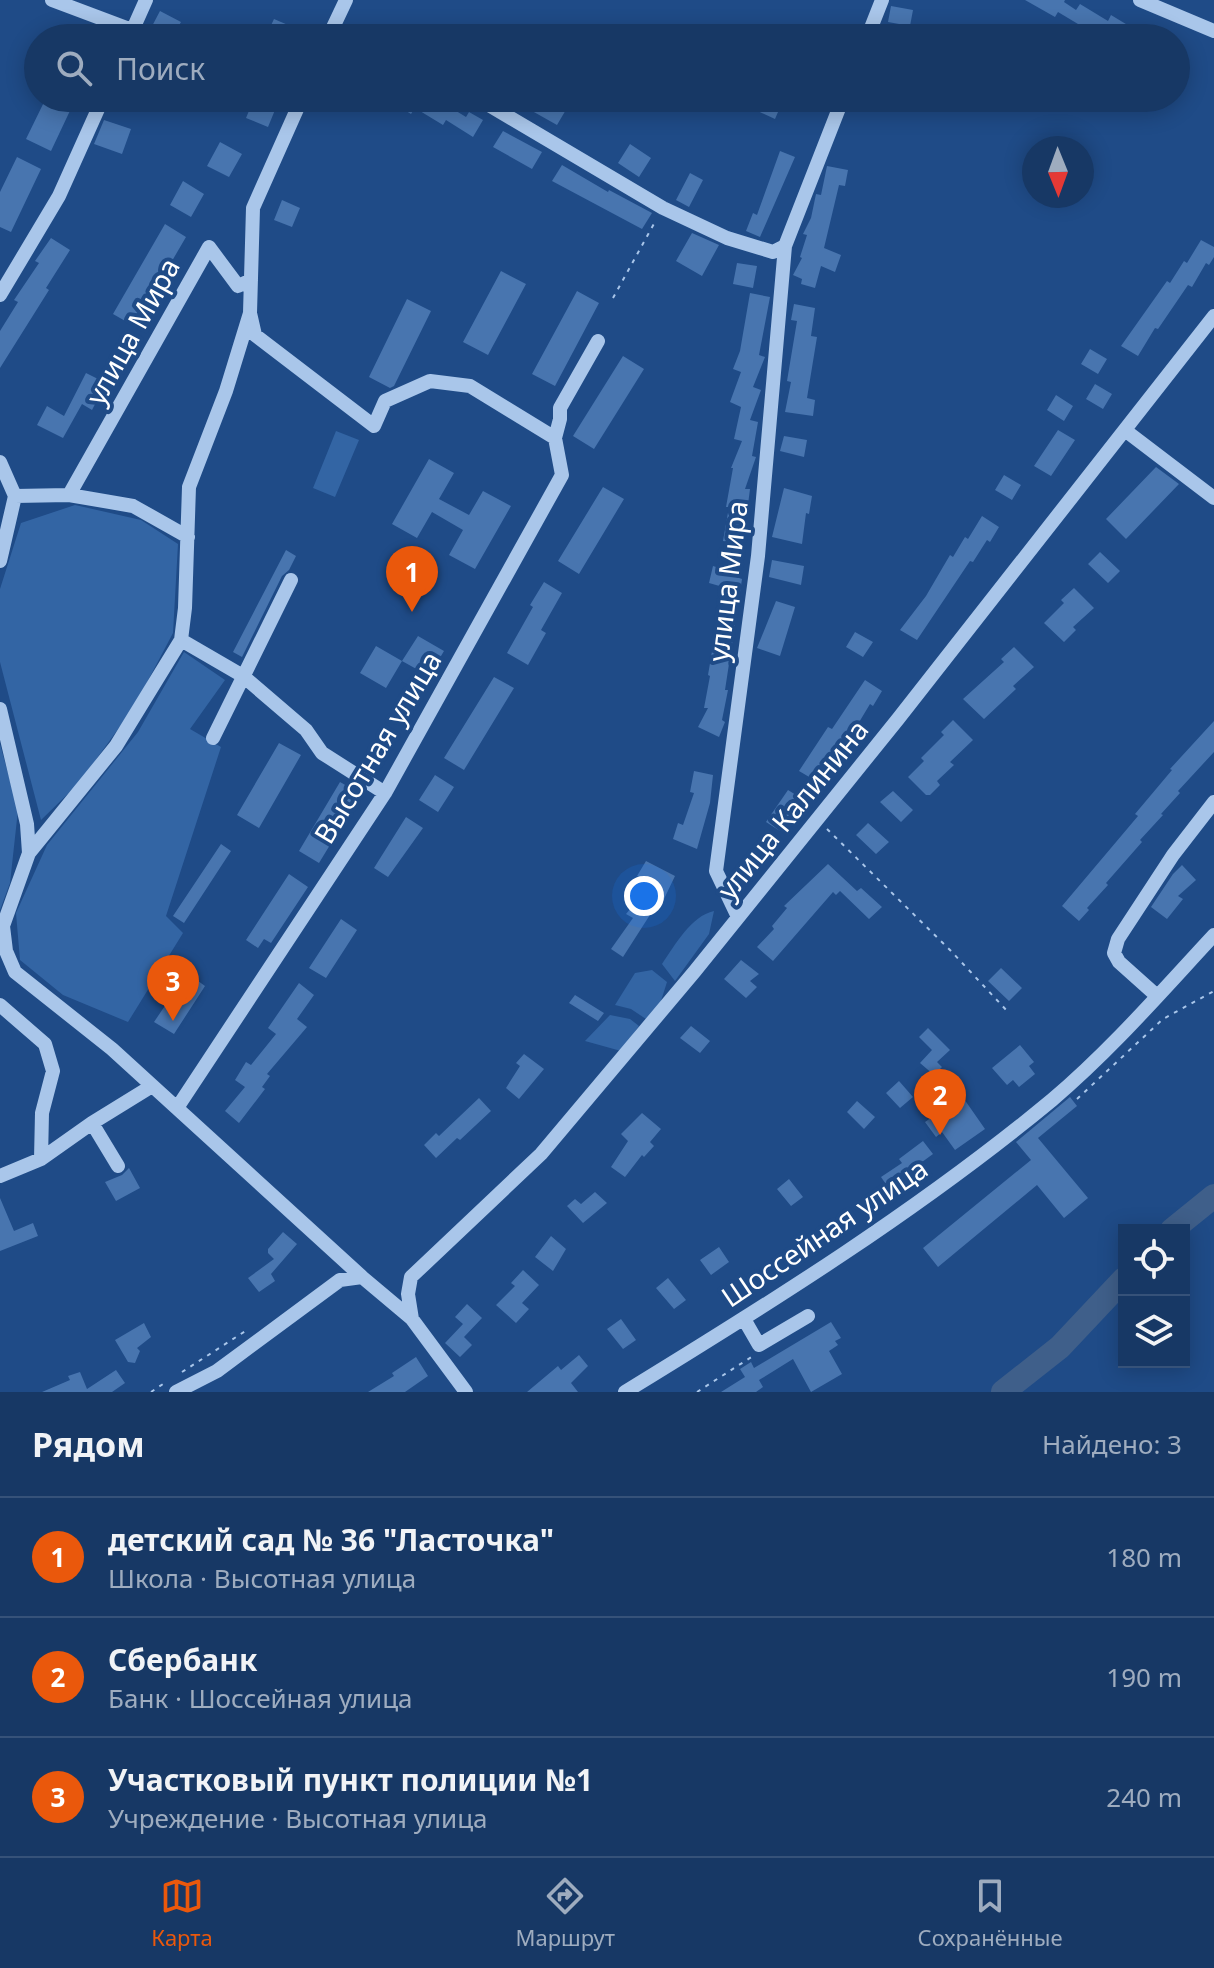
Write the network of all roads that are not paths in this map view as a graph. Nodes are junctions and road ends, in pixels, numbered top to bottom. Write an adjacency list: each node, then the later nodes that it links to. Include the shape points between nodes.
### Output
1 (52, 0): 6 (street)
2 (146, 0): 7 (street)
3 (346, 0): 8 (street)
4 (882, 0): 9 (street)
5 (1140, 0): 10 (street)
6 (108, 24)
7 (135, 24)
8 (335, 24)
9 (873, 24)
10 (1214, 31)
11 (97, 112): 17 (street, via 59,196)
12 (296, 112): 16 (street, via 253,208)
13 (501, 112): 15 (street, via 663,208 727,238 773,252)
14 (838, 112): 15 (street, улица Мира)
15 (785, 246): 37 (street, улица Мира, via 758,556 716,871)
16 (251, 280): 18 (street); 24 (street, улица Мира, via 238,286 209,247)
17 (0, 295)
18 (250, 313): 22 (street, via 255,335 374,426 385,401 430,381 470,386); 27 (street, via 189,487)
19 (1214, 316): 21 (street, улица Калинина)
20 (598, 341): 22 (street, via 560,408)
21 (1126, 431): 26 (street); 37 (street, улица Калинина)
22 (555, 438): 34 (street, Высотная улица, via 562,475)
23 (0, 462): 25 (street)
24 (69, 495): 25 (street); 27 (street, via 133,506)
25 (15, 496): 28 (street)
26 (1214, 498)
27 (188, 537): 30 (street)
28 (0, 561)
29 (291, 580): 31 (street)
30 (181, 640): 31 (street); 36 (street, via 116,746)
31 (243, 676): 33 (street); 34 (street, via 306,730 322,753)
32 (0, 709): 36 (street)
33 (213, 738)
34 (385, 793): 44 (street, Высотная улица)
35 (1214, 802): 41 (street, via 1118,939 1114,953 1119,962)
36 (29, 853): 40 (street, via 3,926)
37 (738, 917): 51 (street, улица Калинина, via 541,1154 411,1277)
38 (1214, 935): 41 (street, Шоссейная улица)
39 (0, 960): 40 (street)
40 (15, 972): 43 (street)
41 (1157, 996): 52 (street, Шоссейная улица, via 1053,1098 935,1190)
42 (0, 1005): 46 (street, via 45,1044 53,1071 42,1113)
43 (152, 1086): 44 (street); 45 (street)
44 (177, 1108): 49 (street)
45 (92, 1123): 46 (street); 47 (street)
46 (41, 1159): 48 (street)
47 (118, 1166)
48 (0, 1176)
49 (362, 1277): 51 (street); 53 (street, via 340,1280 217,1371)
50 (808, 1316): 52 (street, via 759,1345)
51 (412, 1319): 54 (street)
52 (744, 1319): 55 (street, Шоссейная улица)
53 (172, 1384)
54 (466, 1392)
55 (625, 1392)

